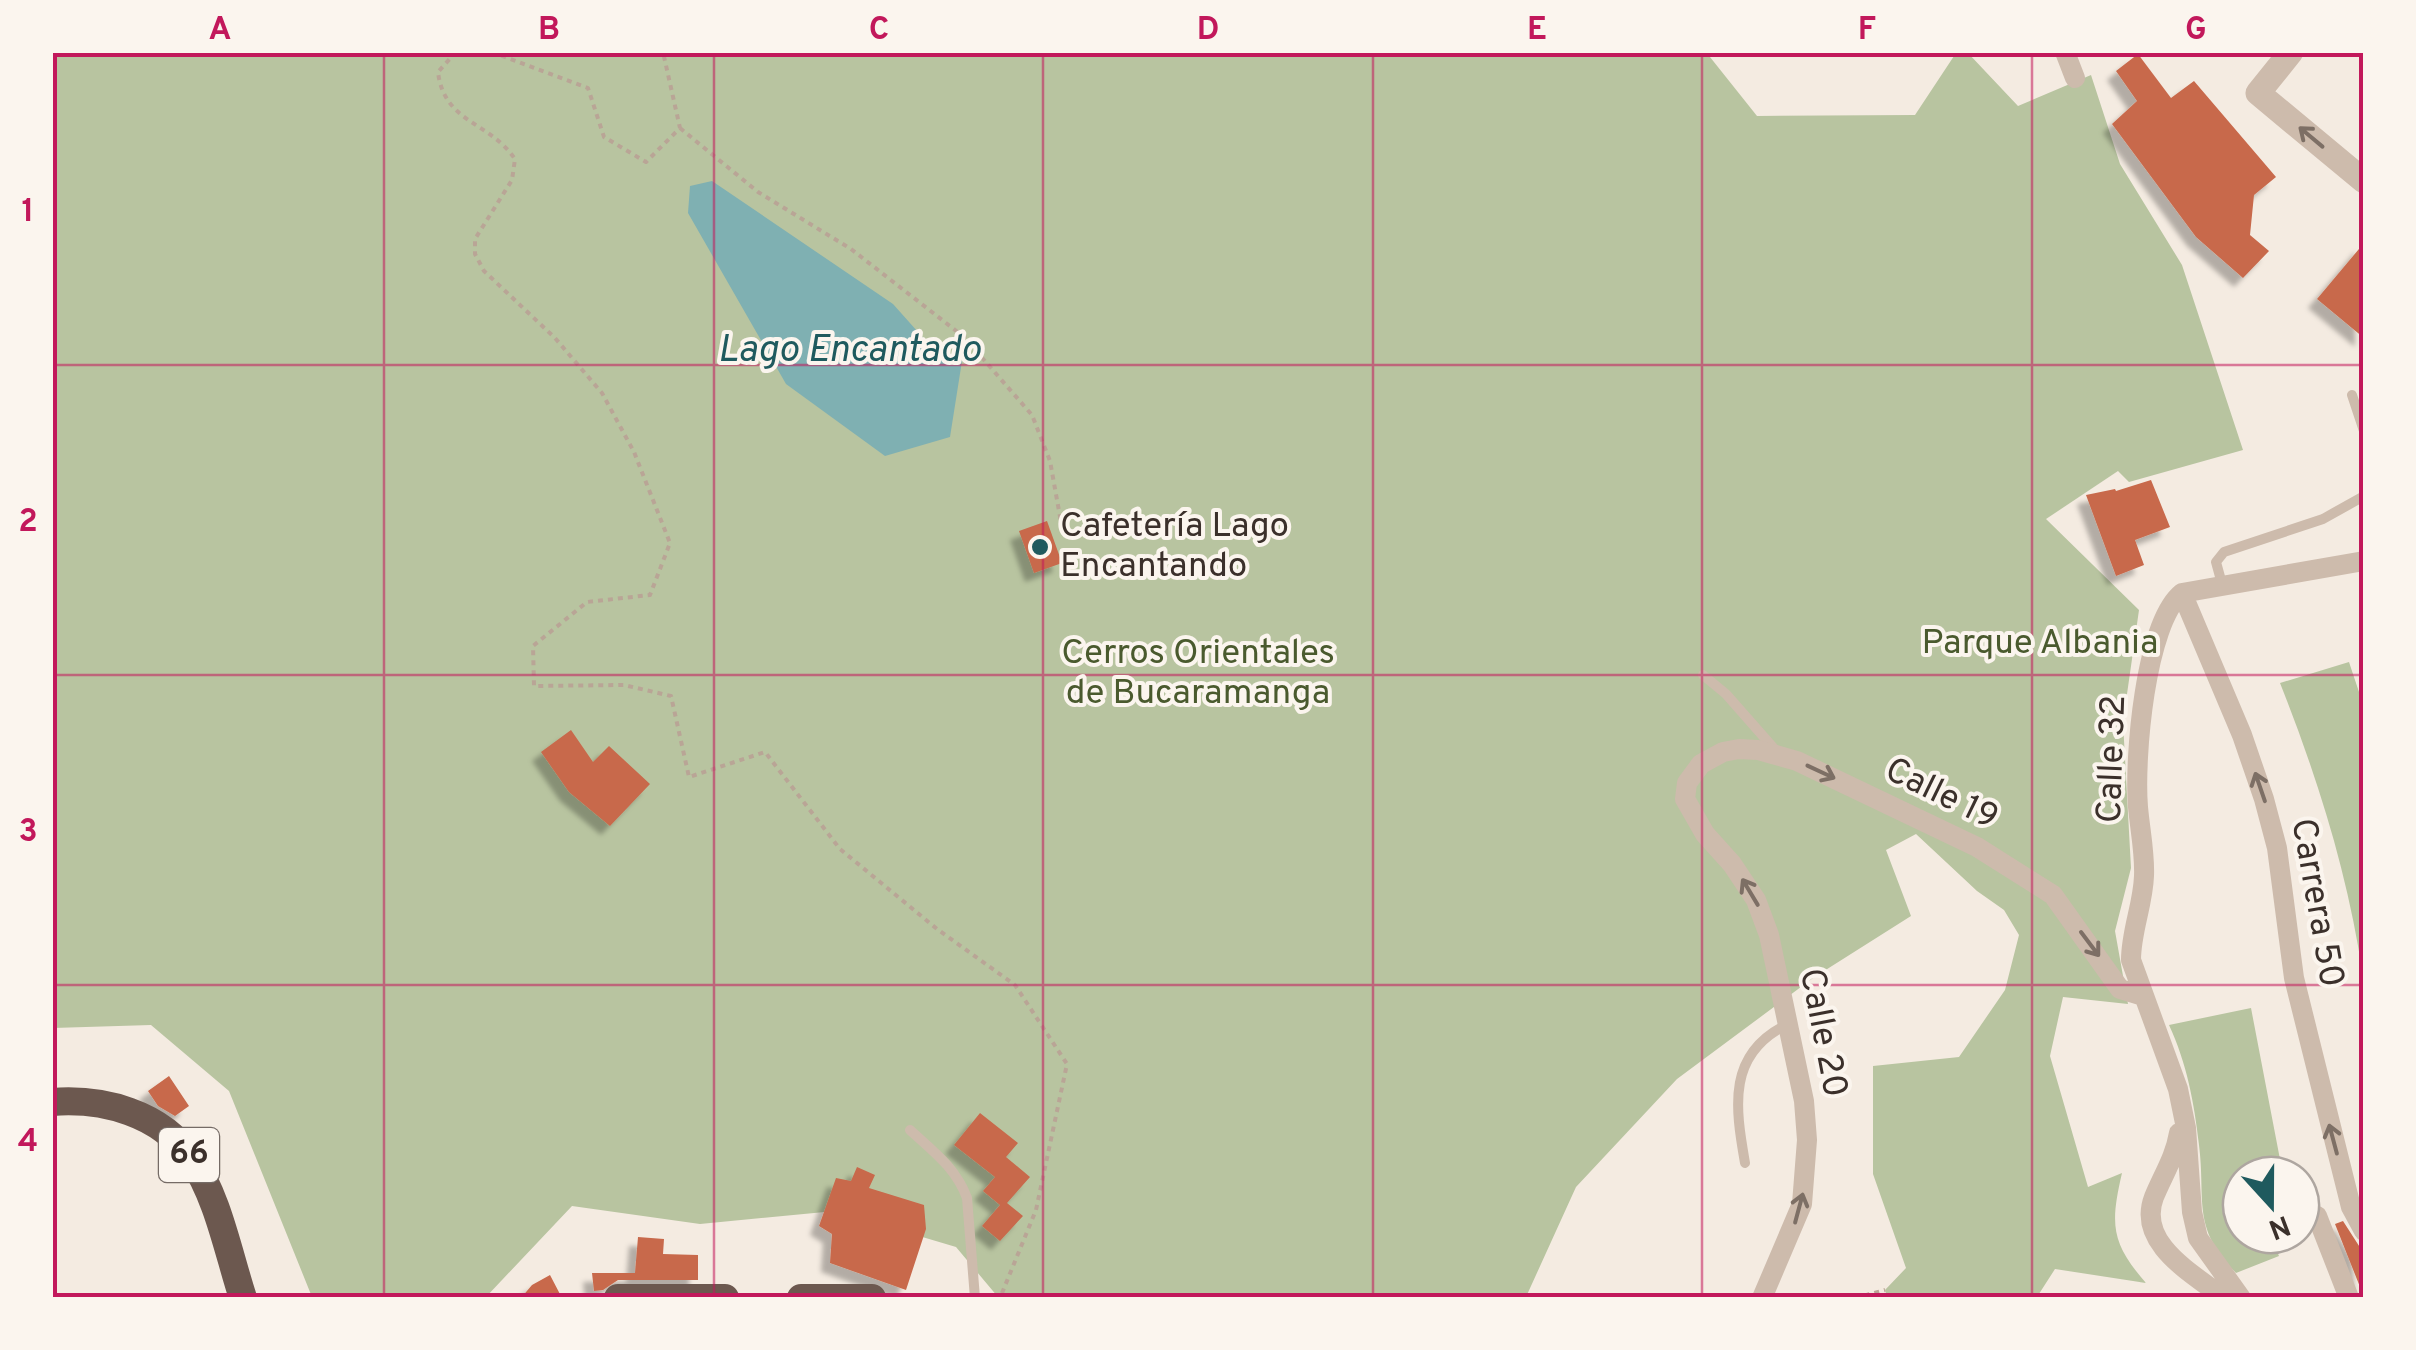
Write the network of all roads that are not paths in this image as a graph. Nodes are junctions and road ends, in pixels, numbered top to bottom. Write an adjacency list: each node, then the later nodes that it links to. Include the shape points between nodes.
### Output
1 (2066, 52): 3 (street)
2 (2291, 52): 4 (street, one-way to 2, via 2258,93)
3 (2075, 78)
4 (2364, 181)
5 (2352, 395): 6 (lane)
6 (2364, 431)
7 (2364, 496): 9 (lane, via 2323,519 2224,552 2216,562)
8 (2364, 561): 9 (street)
9 (2222, 584): 10 (street)
10 (2182, 593): 14 (street, Calle 32, via 2159,627 2140,746 2144,879 2131,960); 21 (street, Carrera 50, one-way to 10, via 2351,1206 2294,978 2264,799)
11 (1704, 675): 12 (lane)
12 (1780, 756): 13 (street, Calle 19, via 1739,749 1712,757 1692,773); 14 (street, Calle 19, one-way to 14, via 2017,870 2053,895 2120,988)
13 (1686, 799): 15 (street, Calle 20, one-way to 13, via 1756,900)
14 (2143, 996): 17 (street, Calle 32)
15 (1788, 1024): 19 (lane, via 1751,1048 1742,1070 1738,1122); 28 (street, Calle 20, one-way to 15, via 1802,1204 1806,1172 1804,1101)
16 (52, 1102): 22 (highway, 66, via 113,1106 154,1124 190,1155)
17 (2182, 1103): 29 (street, via 2176,1153 2153,1198 2152,1228 2172,1257); 30 (street, via 2198,1238)
18 (910, 1130): 27 (lane, via 962,1182)
19 (1745, 1164)
20 (2321, 1226): 31 (street)
21 (2364, 1231)
22 (243, 1298)
23 (618, 1298): 24 (highway)
24 (725, 1298)
25 (801, 1298): 26 (highway)
26 (872, 1298)
27 (975, 1298)
28 (1762, 1298)
29 (2224, 1298)
30 (2241, 1298)
31 (2349, 1298)

